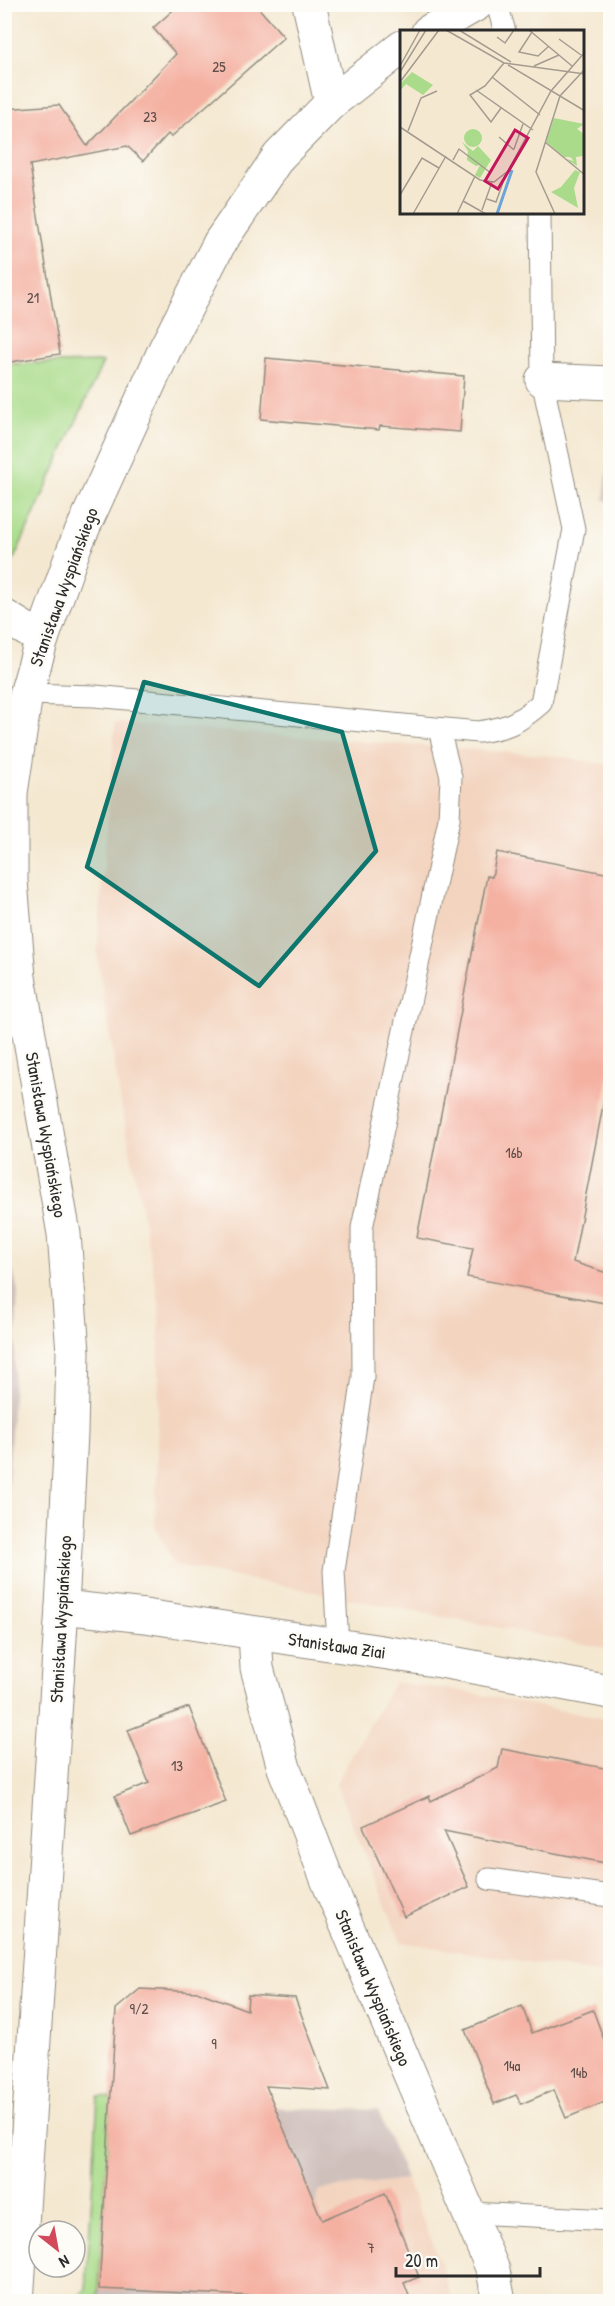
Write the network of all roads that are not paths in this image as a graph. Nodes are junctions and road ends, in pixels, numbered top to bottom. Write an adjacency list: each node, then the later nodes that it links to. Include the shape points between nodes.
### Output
1 (309, 4): 7 (street)
2 (477, 4): 4 (street)
3 (497, 4): 5 (lane)
4 (432, 30)
5 (504, 30)
6 (400, 49): 7 (street, Stanisława Wyspiańskiego)
7 (331, 103): 12 (street, Stanisława Wyspiańskiego, via 279,156 220,242 165,349 75,546)
8 (540, 214): 9 (lane)
9 (542, 380): 10 (street); 14 (lane, via 574,529 541,703 503,729)
10 (610, 383)
11 (4, 616): 12 (street)
12 (42, 639): 13 (street, Stanisława Wyspiańskiego)
13 (26, 694): 14 (lane, via 95,696); 15 (street, Stanisława Wyspiańskiego, via 11,794 11,881 19,977 64,1234 73,1352)
14 (439, 729): 17 (lane, via 451,777 449,819 362,1228 363,1377 334,1571)
15 (62, 1607): 16 (street, Stanisława Ziai); 23 (street, Stanisława Wyspiańskiego)
16 (255, 1634): 17 (street, Stanisława Ziai); 21 (street, Stanisława Wyspiańskiego, via 256,1668 284,1768 329,1884)
17 (338, 1646): 18 (street, Stanisława Ziai)
18 (610, 1692)
19 (489, 1879): 20 (lane)
20 (610, 1896)
21 (470, 2213): 22 (lane); 24 (street, Stanisława Wyspiańskiego, via 493,2270)
22 (610, 2220)
23 (17, 2301)
24 (499, 2301)

